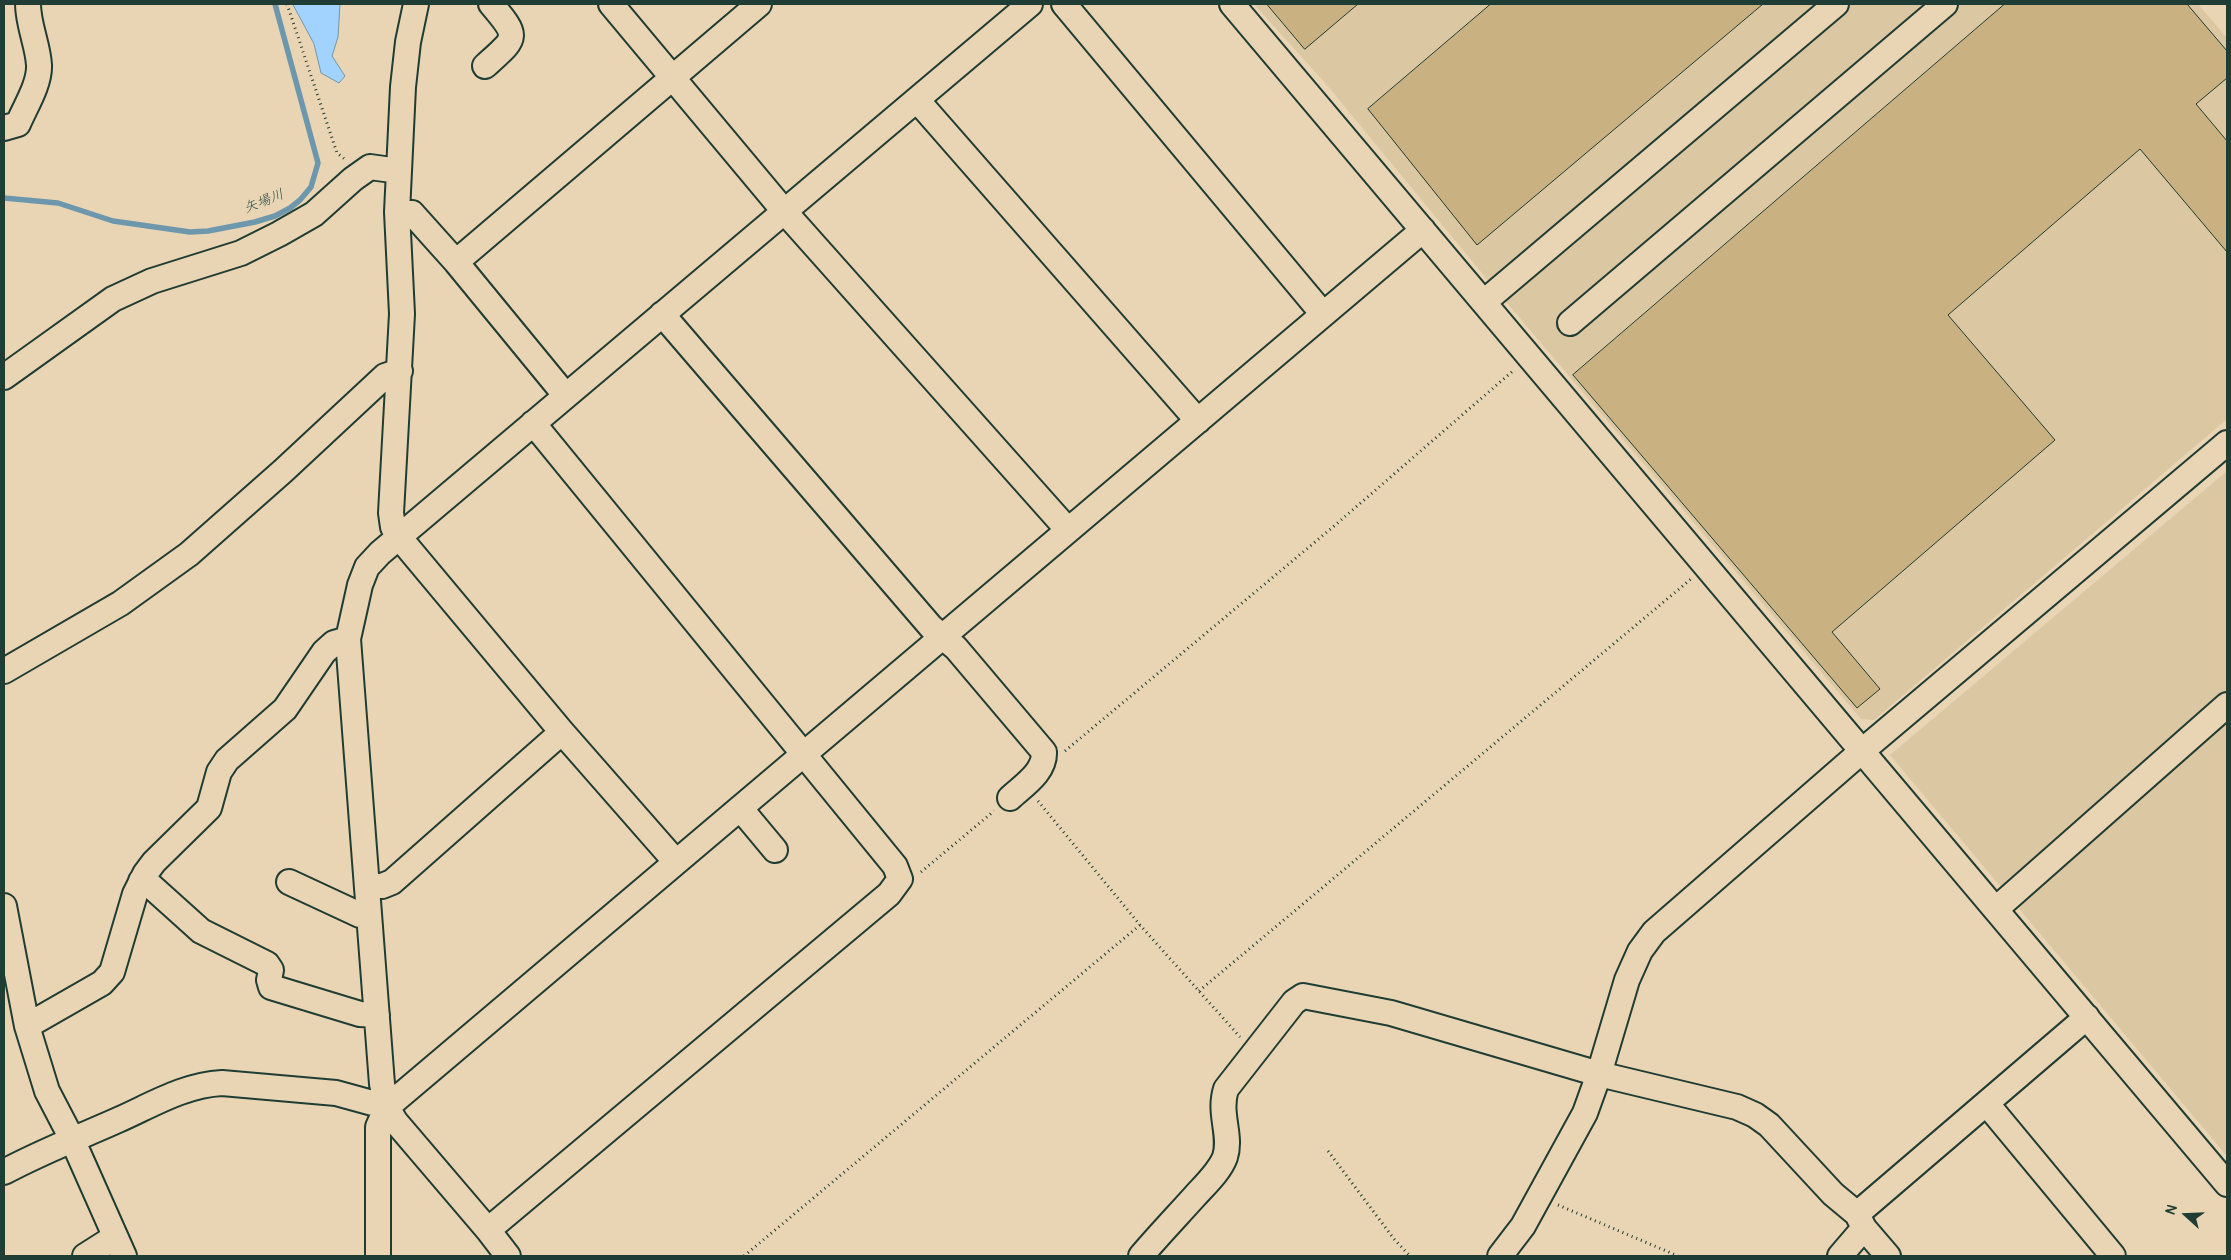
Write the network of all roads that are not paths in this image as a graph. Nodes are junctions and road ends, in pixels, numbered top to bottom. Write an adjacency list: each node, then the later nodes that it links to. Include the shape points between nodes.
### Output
1 (28, 4): 14 (street, via 28,18 40,66 36,84 18,124)
2 (416, 4): 15 (street, via 403,87)
3 (491, 4): 11 (street, via 509,25 512,36 509,45)
4 (611, 4): 12 (street)
5 (759, 4): 12 (street)
6 (1030, 4): 13 (street)
7 (1064, 4): 22 (street)
8 (1232, 4): 18 (street)
9 (1836, 4): 20 (street)
10 (1945, 4): 23 (street)
11 (485, 66)
12 (673, 77): 16 (street); 19 (street)
13 (917, 100): 16 (street); 27 (street)
14 (4, 128)
15 (399, 171): 17 (street); 25 (street, via 370,168 314,214 279,234 241,253 152,281 113,299)
16 (784, 211): 21 (street); 30 (street)
17 (397, 212): 19 (street, via 412,213); 24 (street, via 402,314)
18 (1423, 230): 20 (street); 22 (street)
19 (456, 262): 26 (street)
20 (1484, 302): 37 (street)
21 (662, 314): 26 (street); 32 (street)
22 (1323, 314): 27 (street)
23 (1570, 323)
24 (400, 371): 31 (street, via 390,513); 34 (street, via 385,376 189,554 121,603)
25 (4, 377)
26 (566, 396): 28 (street)
27 (1198, 421): 30 (street)
28 (533, 423): 31 (street); 38 (street)
29 (2227, 443): 37 (street)
30 (1068, 530): 32 (street)
31 (399, 537): 33 (street, via 367,567 353,608); 36 (street)
32 (941, 638): 38 (street); 39 (street, via 956,648 1044,752 1044,761 1036,774)
33 (348, 639): 43 (street, via 329,648 285,709 227,760 219,772 209,808 154,862); 45 (street)
34 (4, 671)
35 (2227, 705): 46 (street)
36 (562, 732): 42 (street); 45 (street, via 392,882)
37 (1862, 751): 46 (street); 52 (street, via 1654,932 1640,951 1627,980)
38 (805, 754): 40 (street); 59 (street, via 895,866 900,879 889,894)
39 (1018, 791)
40 (740, 808): 41 (street); 42 (street)
41 (776, 850)
42 (676, 862): 54 (street)
43 (141, 881): 49 (street, via 201,930 267,964 271,970 271,987 360,1014); 51 (street, via 112,972 102,983)
44 (289, 882): 48 (street, via 360,914)
45 (367, 886): 48 (street)
46 (1996, 909): 50 (street)
47 (4, 912): 51 (street)
48 (369, 915): 49 (street)
49 (377, 1015): 54 (street)
50 (2087, 1017): 53 (street); 57 (street)
51 (26, 1026): 55 (street, via 47,1091)
52 (1599, 1074): 58 (street, via 1737,1108 1755,1116 1769,1125); 64 (street, via 1391,1013 1303,996 1294,1002 1233,1077 1222,1099 1227,1138 1225,1158 1210,1180); 65 (street, via 1585,1113 1523,1226)
53 (1987, 1104): 58 (street); 68 (street)
54 (387, 1107): 55 (street, via 336,1093 209,1084 176,1093); 59 (street, via 395,1121); 62 (street, via 378,1127)
55 (72, 1139): 56 (street); 60 (street)
56 (4, 1172)
57 (2227, 1184)
58 (1860, 1221): 66 (street); 67 (street)
59 (488, 1230): 63 (street)
60 (120, 1247): 61 (street)
61 (85, 1256)
62 (378, 1256)
63 (508, 1256)
64 (1141, 1256)
65 (1500, 1256)
66 (1840, 1256)
67 (1888, 1256)
68 (2113, 1256)

